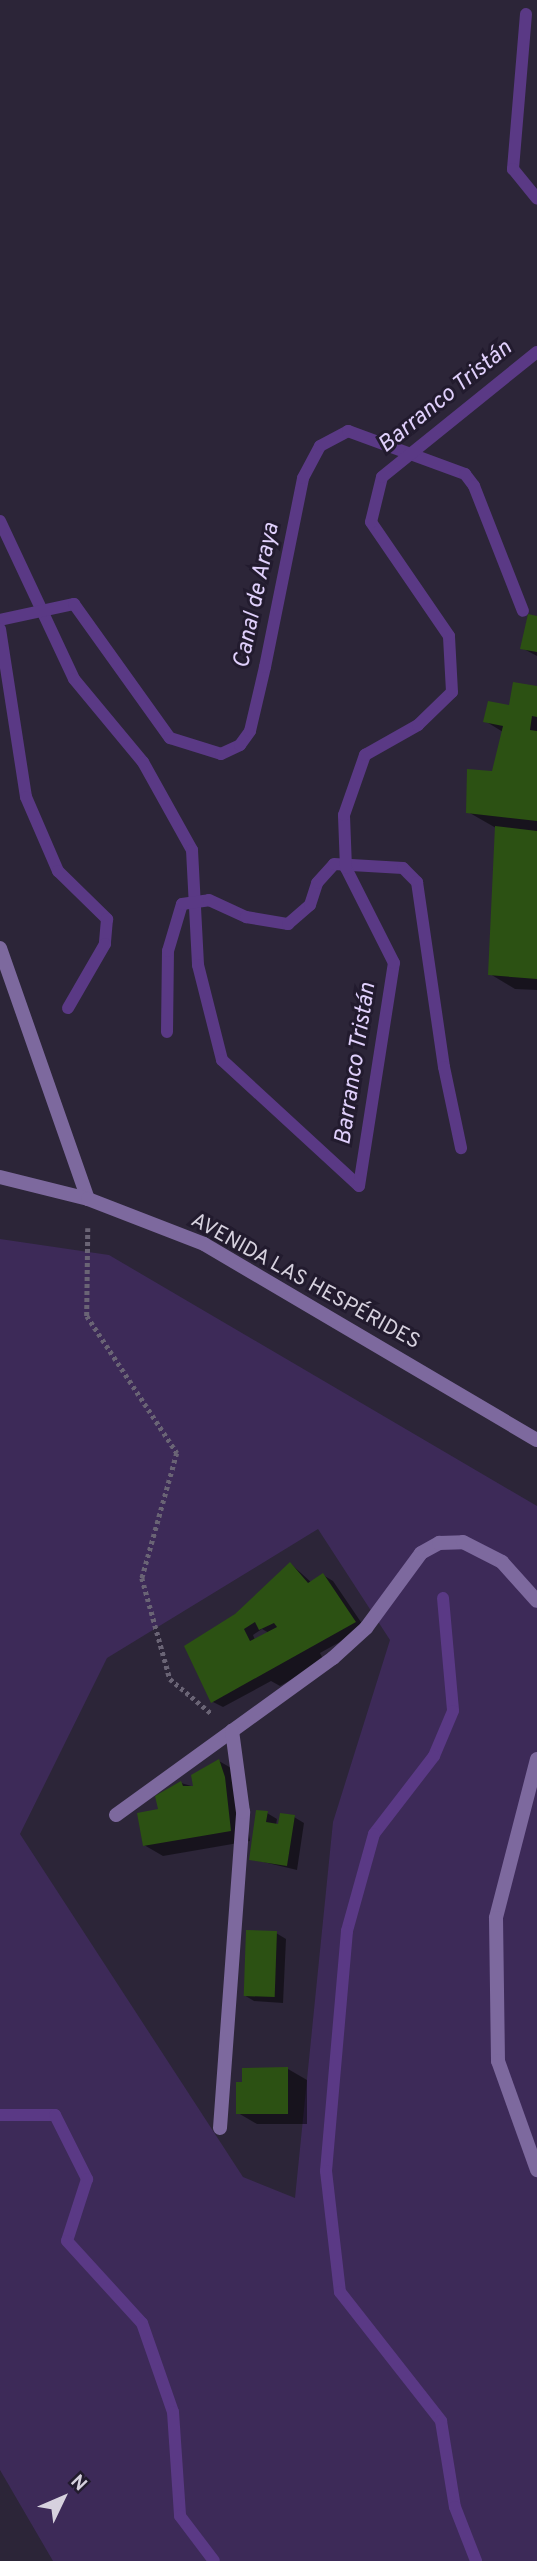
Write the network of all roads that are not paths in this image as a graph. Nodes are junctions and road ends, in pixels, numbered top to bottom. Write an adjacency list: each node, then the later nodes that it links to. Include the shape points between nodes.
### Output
1 (0, 948): 3 (street)
2 (0, 1177): 3 (street, AVENIDA LAS HESPÉRIDES)
3 (88, 1199): 4 (street, AVENIDA LAS HESPÉRIDES, via 204,1244)
4 (537, 1440)
5 (537, 1601): 6 (street, via 502,1562 463,1542 439,1544 421,1553 366,1628 333,1658)
6 (232, 1731): 8 (street); 9 (street, via 243,1812)
7 (537, 1759): 10 (street, via 496,1918 498,2061)
8 (116, 1815)
9 (220, 2128)
10 (537, 2169)

